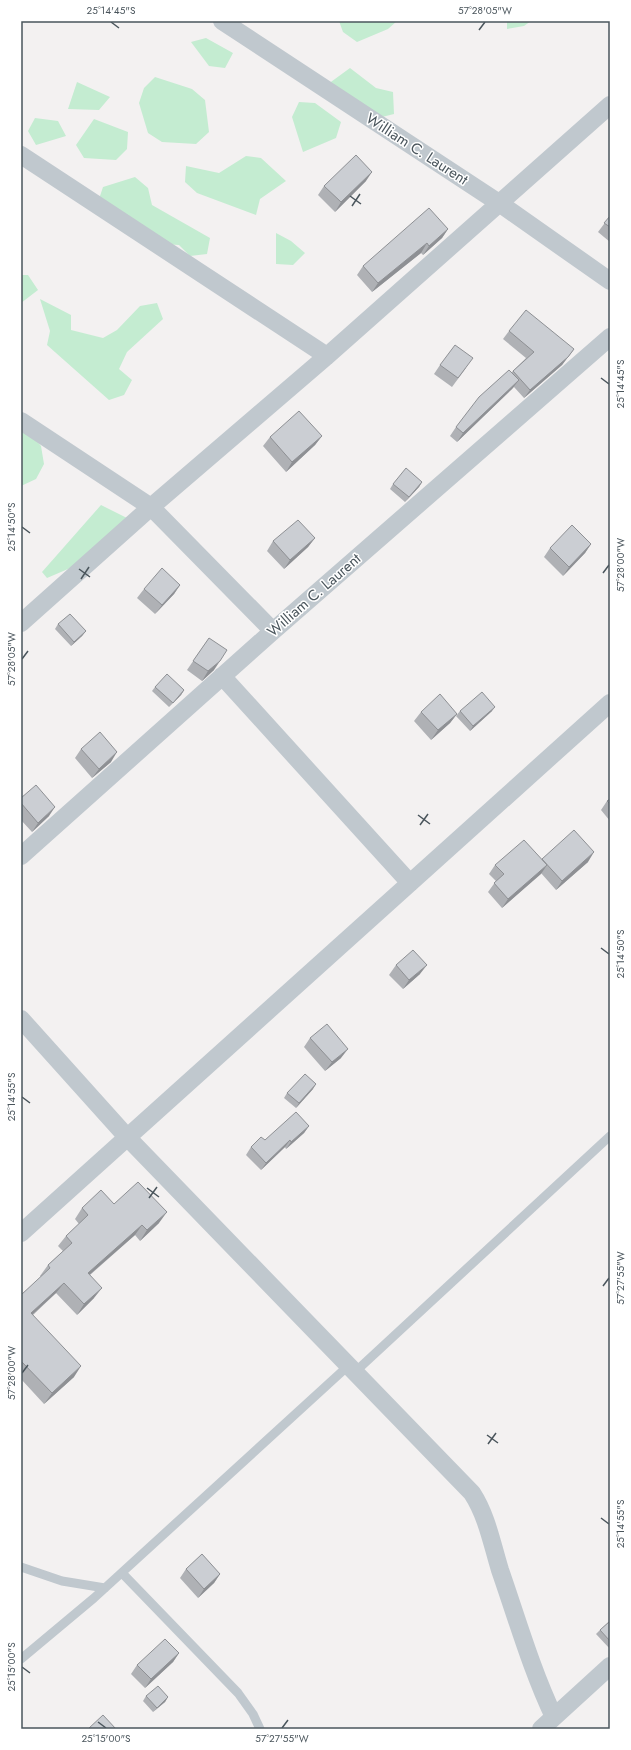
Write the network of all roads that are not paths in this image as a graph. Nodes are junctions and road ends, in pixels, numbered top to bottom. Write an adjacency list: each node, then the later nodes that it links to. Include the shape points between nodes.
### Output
1 (222, 21): 4 (street, William C. Laurent)
2 (610, 105): 4 (street)
3 (21, 155): 7 (street)
4 (499, 204): 5 (street, William C. Laurent); 7 (street)
5 (610, 281)
6 (610, 337): 11 (street, William C. Laurent)
7 (327, 356): 9 (street)
8 (21, 421): 9 (street)
9 (151, 507): 10 (street); 11 (street)
10 (21, 623)
11 (273, 631): 12 (street, William C. Laurent)
12 (222, 676): 14 (street, William C. Laurent); 15 (street)
13 (610, 703): 15 (street)
14 (21, 856)
15 (410, 883): 18 (street)
16 (21, 1019): 18 (street)
17 (610, 1136): 20 (lane)
18 (127, 1137): 19 (street); 20 (street)
19 (21, 1233)
20 (352, 1369): 22 (lane); 26 (street, via 472,1493 481,1507 544,1696)
21 (21, 1567): 23 (lane, via 62,1582)
22 (122, 1573): 23 (lane); 27 (lane, via 238,1693)
23 (105, 1588): 24 (lane)
24 (21, 1659)
25 (610, 1666): 26 (street)
26 (548, 1723)
27 (260, 1729)

